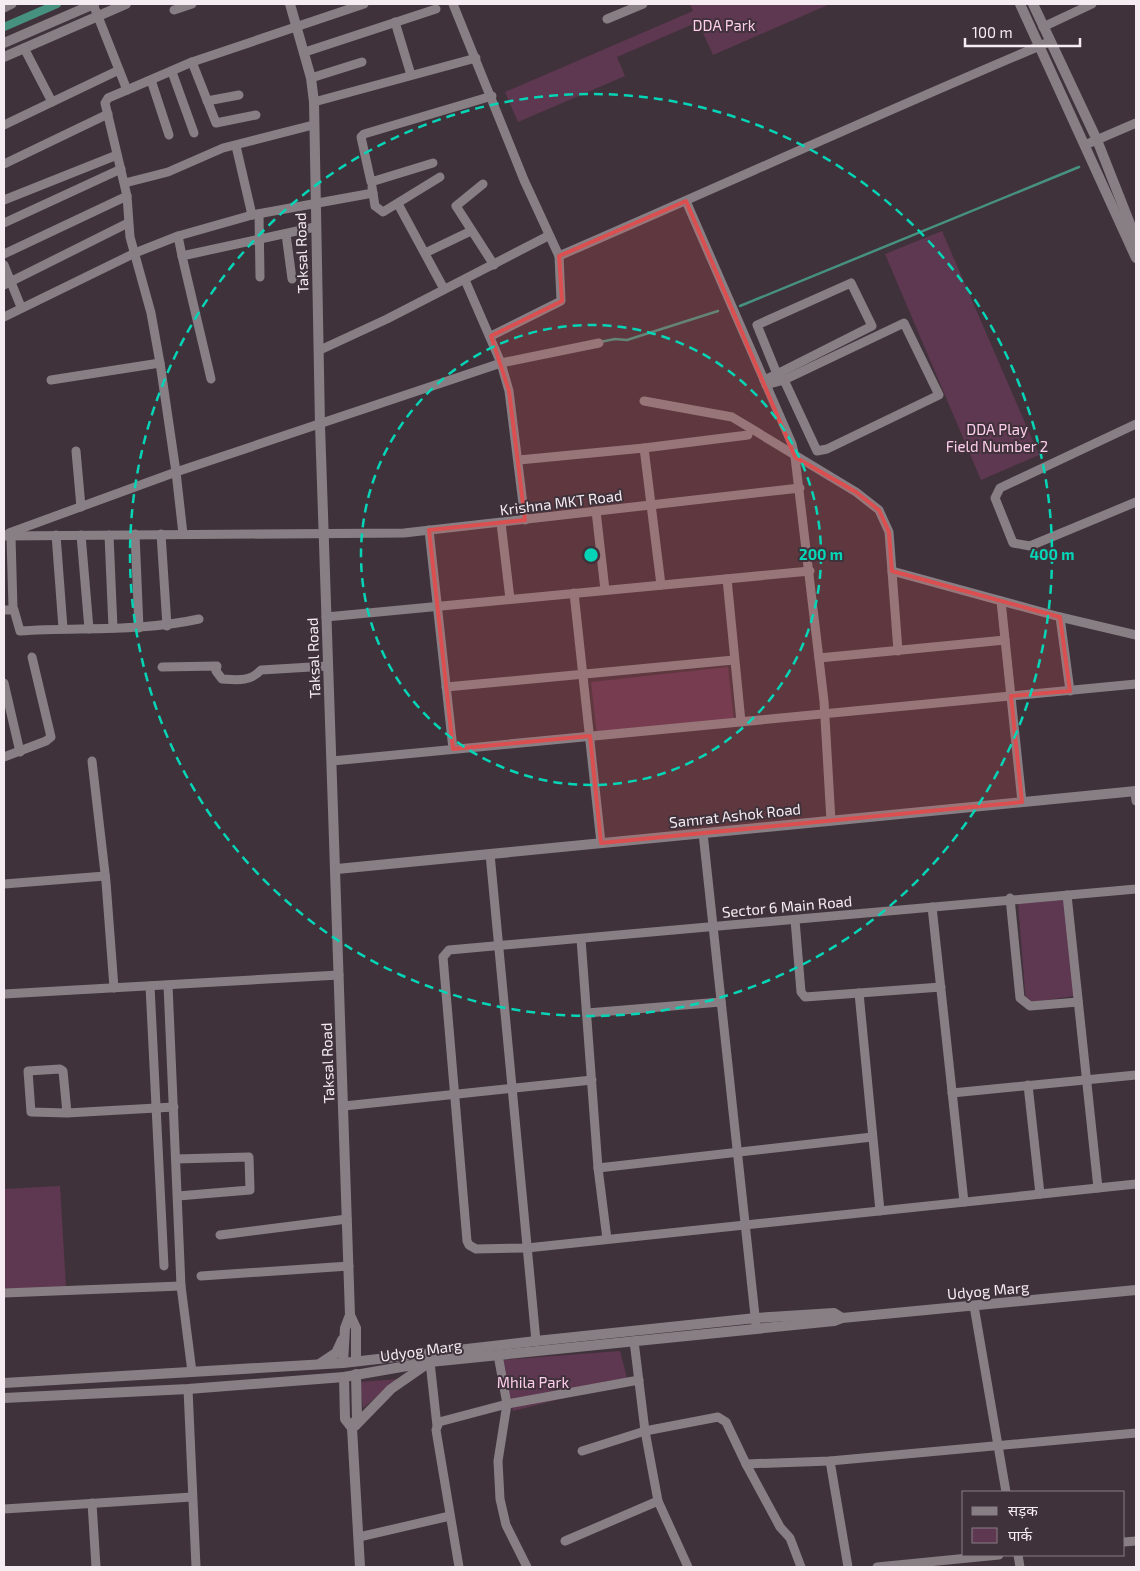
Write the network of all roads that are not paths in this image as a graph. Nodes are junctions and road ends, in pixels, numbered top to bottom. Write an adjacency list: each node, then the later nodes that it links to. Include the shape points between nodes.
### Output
1 (12, 4): 12 (street)
2 (94, 4): 15 (street); 21 (street)
3 (126, 4): 15 (street)
4 (192, 4): 14 (street)
5 (290, 4): 18 (street, Taksal Road)
6 (364, 4): 18 (street)
7 (453, 4): 26 (street)
8 (643, 4): 16 (street)
9 (1020, 4): 22 (street)
10 (1033, 4): 19 (street)
11 (1092, 4): 19 (street)
12 (4, 8)
13 (436, 9): 17 (street)
14 (174, 10)
15 (98, 16): 23 (street); 29 (street)
16 (607, 19)
17 (395, 22): 24 (street); 31 (street)
18 (297, 26): 24 (street, Taksal Road); 27 (street)
19 (1044, 27): 20 (street)
20 (1050, 42): 22 (street); 47 (street)
21 (4, 43)
22 (1038, 46): 48 (street); 61 (street)
23 (24, 48): 25 (street); 38 (street)
24 (304, 52): 32 (street, Taksal Road)
25 (4, 57)
26 (476, 58): 31 (street); 36 (street)
27 (192, 62): 30 (street); 37 (street)
28 (362, 62): 32 (street)
29 (119, 70): 34 (street); 38 (street)
30 (172, 72): 33 (street); 45 (street)
31 (411, 74): 39 (street)
32 (311, 78): 39 (street, Taksal Road)
33 (151, 80): 34 (street); 46 (street)
34 (127, 90): 40 (street, via 106,99)
35 (239, 94): 37 (street)
36 (492, 96): 55 (street, via 364,134 360,139); 72 (street)
37 (207, 101): 41 (street, via 218,124)
38 (52, 102): 44 (street)
39 (314, 102): 43 (street, Taksal Road)
40 (108, 114): 50 (street); 52 (street)
41 (256, 115)
42 (1136, 123): 47 (street)
43 (313, 124): 49 (street); 63 (street, Taksal Road)
44 (4, 125)
45 (194, 133)
46 (169, 135)
47 (1097, 140): 48 (street); 70 (street)
48 (1085, 145): 79 (street)
49 (236, 146): 56 (street, via 205,154 168,172); 64 (street)
50 (117, 155): 53 (street); 60 (street)
51 (432, 163): 55 (street)
52 (4, 164)
53 (121, 168): 56 (street); 66 (street)
54 (440, 177): 62 (street)
55 (371, 182): 58 (street)
56 (124, 183): 59 (street)
57 (483, 184): 68 (street, via 456,205)
58 (373, 193): 62 (street, via 375,206 380,211); 63 (street)
59 (128, 196): 65 (street); 76 (street)
60 (4, 200)
61 (686, 201): 78 (street); 97 (street)
62 (398, 204): 75 (street)
63 (315, 205): 64 (street); 67 (street, Taksal Road)
64 (256, 214): 71 (street); 73 (street)
65 (128, 222): 74 (street); 85 (street)
66 (4, 223)
67 (315, 227): 69 (street); 91 (street, Taksal Road)
68 (471, 231): 75 (street); 81 (street)
69 (286, 234): 73 (street); 83 (street)
70 (1135, 235)
71 (178, 236): 74 (street); 77 (street)
72 (548, 236): 78 (street); 81 (street)
73 (260, 239): 77 (street); 82 (street)
74 (135, 253): 87 (street); 92 (street)
75 (426, 253): 86 (street)
76 (4, 254)
77 (182, 256): 95 (street)
78 (559, 256): 89 (street, via 561,301)
79 (1136, 258)
80 (4, 265): 85 (street)
81 (494, 265): 84 (street)
82 (260, 277)
83 (292, 279)
84 (465, 280): 86 (street); 89 (street)
85 (7, 283): 87 (street)
86 (444, 289): 91 (street)
87 (22, 307): 88 (street)
88 (4, 317)
89 (490, 336): 93 (street)
90 (599, 343): 93 (street)
91 (320, 350): 100 (street, Taksal Road)
92 (160, 363): 96 (street); 106 (street)
93 (501, 363): 100 (street); 105 (street, via 509,391)
94 (781, 377): 94 (street, via 757,325 851,283 872,326); 94 (street, via 904,323 939,395 817,451); 97 (street)
95 (211, 379)
96 (51, 380)
97 (765, 382): 104 (street)
98 (644, 401): 104 (street, via 732,417)
99 (1136, 424): 108 (street, via 1000,488 994,498 1013,543 1025,546)
100 (320, 425): 106 (street); 118 (street, Taksal Road)
101 (748, 435): 102 (street)
102 (644, 448): 105 (street); 109 (street)
103 (76, 451): 110 (street)
104 (795, 457): 107 (street); 124 (street, via 856,492 879,510 889,532)
105 (518, 460): 112 (street)
106 (176, 472): 110 (street); 117 (street)
107 (800, 488): 109 (street, Krishna MKT Road); 123 (street)
108 (1136, 502)
109 (651, 506): 111 (street, Krishna MKT Road); 126 (street)
110 (81, 507): 122 (street)
111 (596, 511): 112 (street, Krishna MKT Road); 127 (street)
112 (525, 520): 113 (street, Krishna MKT Road)
113 (501, 523): 114 (street, Krishna MKT Road); 129 (street)
114 (429, 530): 118 (street, Krishna MKT Road); 131 (street)
115 (134, 534): 116 (street, Krishna MKT Road); 121 (street, Krishna MKT Road); 139 (street)
116 (161, 534): 117 (street, Krishna MKT Road); 136 (street)
117 (183, 534): 118 (street, Krishna MKT Road)
118 (324, 534): 133 (street, Taksal Road)
119 (56, 535): 120 (street, Krishna MKT Road); 122 (street, Krishna MKT Road); 137 (street)
120 (81, 535): 121 (street, Krishna MKT Road); 140 (street)
121 (109, 535): 138 (street)
122 (6, 536): 132 (street)
123 (810, 571): 125 (street); 145 (street)
124 (892, 571): 130 (street); 143 (street)
125 (727, 579): 126 (street); 146 (street)
126 (661, 585): 127 (street)
127 (605, 590): 128 (street)
128 (574, 593): 129 (street); 149 (street)
129 (510, 600): 131 (street)
130 (1001, 601): 134 (street); 142 (street)
131 (439, 606): 133 (street); 152 (street)
132 (8, 610): 137 (street, via 20,631)
133 (326, 617): 147 (street, Taksal Road)
134 (1060, 617): 141 (street); 153 (street)
135 (199, 619): 136 (street)
136 (167, 626): 139 (street)
137 (63, 628): 140 (street)
138 (113, 628): 139 (street); 140 (street)
139 (139, 628)
140 (89, 629)
141 (1136, 635)
142 (1005, 640): 143 (street); 154 (street)
143 (898, 651): 145 (street)
144 (32, 658): 159 (street, via 51,737)
145 (819, 658): 155 (street)
146 (734, 660): 149 (street); 156 (street)
147 (328, 666): 148 (street, via 261,670 256,676 241,681 222,679 216,671 217,666); 162 (street, Taksal Road)
148 (162, 667)
149 (583, 674): 152 (street); 157 (street)
150 (4, 684): 159 (street)
151 (1136, 684): 153 (street)
152 (446, 687): 158 (street)
153 (1070, 691): 154 (street)
154 (1011, 696): 155 (street); 164 (street)
155 (825, 714): 156 (street); 165 (street)
156 (741, 722): 157 (street)
157 (590, 736): 158 (street); 167 (street)
158 (453, 749): 162 (street)
159 (20, 752): 160 (street)
160 (4, 757)
161 (92, 761): 170 (street)
162 (332, 761): 169 (street, Taksal Road)
163 (1136, 795): 164 (street, Samrat Ashok Road)
164 (1022, 802): 165 (street, Samrat Ashok Road)
165 (831, 821): 166 (street, Samrat Ashok Road)
166 (703, 833): 167 (street, Samrat Ashok Road); 177 (street)
167 (601, 843): 168 (street, Samrat Ashok Road)
168 (490, 854): 169 (street, Samrat Ashok Road); 179 (street)
169 (337, 868): 180 (street, Taksal Road)
170 (105, 876): 171 (street); 184 (street)
171 (4, 884)
172 (1136, 889): 173 (street, Sector 6 Main Road)
173 (1067, 895): 174 (street, Sector 6 Main Road); 188 (street)
174 (1010, 898): 175 (street, Sector 6 Main Road); 188 (street, via 1020,998 1030,1006)
175 (932, 907): 176 (street, Sector 6 Main Road); 183 (street)
176 (795, 920): 177 (street, Sector 6 Main Road); 185 (street, via 802,995 808,998)
177 (713, 927): 178 (street, Sector 6 Main Road); 187 (street)
178 (581, 939): 179 (street, Sector 6 Main Road); 189 (street)
179 (499, 946): 194 (street); 196 (street, Sector 6 Main Road, via 449,950 443,957)
180 (339, 975): 181 (street); 197 (street, Taksal Road)
181 (168, 984): 182 (street); 199 (street)
182 (150, 986): 184 (street); 198 (street)
183 (941, 986): 185 (street); 195 (street)
184 (114, 988): 186 (street)
185 (859, 993): 201 (street)
186 (4, 994)
187 (721, 1002): 189 (street); 202 (street)
188 (1078, 1002): 192 (street)
189 (586, 1013): 191 (street)
190 (1136, 1075): 192 (street)
191 (592, 1080): 194 (street); 204 (street)
192 (1085, 1080): 193 (street); 206 (street)
193 (1028, 1085): 195 (street); 207 (street)
194 (512, 1088): 196 (street); 215 (street)
195 (952, 1093): 209 (street)
196 (456, 1094): 197 (street); 215 (street, via 467,1241 476,1249)
197 (344, 1106): 211 (street, Taksal Road)
198 (156, 1107): 199 (street); 200 (street); 216 (street)
199 (174, 1107): 203 (street)
200 (67, 1113): 200 (street, via 63,1070 28,1071 31,1112)
201 (872, 1137): 202 (street); 210 (street)
202 (738, 1152): 204 (street); 212 (street)
203 (176, 1159): 208 (street); 208 (street, via 249,1157 250,1190)
204 (598, 1168): 214 (street)
205 (1136, 1184): 206 (street)
206 (1098, 1188): 207 (street)
207 (1040, 1194): 209 (street)
208 (178, 1196): 219 (street)
209 (964, 1202): 210 (street)
210 (880, 1211): 212 (street)
211 (347, 1220): 213 (street); 217 (street, Taksal Road)
212 (745, 1225): 214 (street); 224 (street)
213 (220, 1235)
214 (607, 1239): 215 (street)
215 (528, 1248): 226 (street)
216 (164, 1266)
217 (349, 1266): 218 (street); 223 (street, Taksal Road)
218 (201, 1276)
219 (181, 1286): 221 (street); 233 (street)
220 (1136, 1290): 222 (street, Udyog Marg)
221 (4, 1293)
222 (974, 1306): 224 (street, Udyog Marg, via 834,1321); 245 (street)
223 (350, 1315): 225 (street, Taksal Road); 229 (street, Taksal Road, via 356,1328)
224 (756, 1324): 226 (street, Udyog Marg); 227 (street, Udyog Marg)
225 (345, 1328): 231 (street, Taksal Road); 232 (street, via 336,1353)
226 (536, 1341): 229 (street, Udyog Marg)
227 (634, 1341): 228 (street, Udyog Marg); 236 (street)
228 (498, 1355): 230 (street, Udyog Marg); 240 (street)
229 (356, 1361): 231 (street, Udyog Marg)
230 (430, 1362): 234 (street, Udyog Marg); 241 (street); 242 (street, via 391,1389)
231 (343, 1363): 232 (street, Udyog Marg)
232 (318, 1365): 233 (street, Udyog Marg)
233 (192, 1372): 237 (street, Udyog Marg)
234 (356, 1374): 235 (street, Udyog Marg); 242 (street, via 357,1418)
235 (344, 1376): 238 (street, Udyog Marg); 242 (street, via 345,1419)
236 (639, 1380): 240 (street); 243 (street)
237 (4, 1383)
238 (188, 1389): 239 (street, Udyog Marg); 250 (street)
239 (4, 1398)
240 (507, 1404): 241 (street, via 443,1420); 262 (street, via 498,1461 500,1499 506,1525)
241 (437, 1426): 254 (street)
242 (352, 1428): 255 (street)
243 (645, 1431): 246 (street); 248 (street, via 718,1417 726,1422); 251 (street)
244 (1136, 1433): 245 (street)
245 (997, 1446): 247 (street); 249 (street)
246 (582, 1450)
247 (830, 1461): 248 (street); 265 (street)
248 (746, 1464): 264 (street, via 780,1527 790,1538)
249 (1006, 1491)
250 (192, 1497): 252 (street); 259 (street)
251 (658, 1501): 256 (street); 263 (street)
252 (92, 1503): 253 (street); 258 (street)
253 (4, 1509)
254 (450, 1516): 255 (street); 261 (street)
255 (359, 1537): 260 (street)
256 (565, 1541)
257 (989, 1556): 266 (street)
258 (96, 1567)
259 (196, 1567)
260 (360, 1567)
261 (458, 1567)
262 (527, 1567)
263 (688, 1567)
264 (801, 1567)
265 (848, 1567)
266 (877, 1567)

